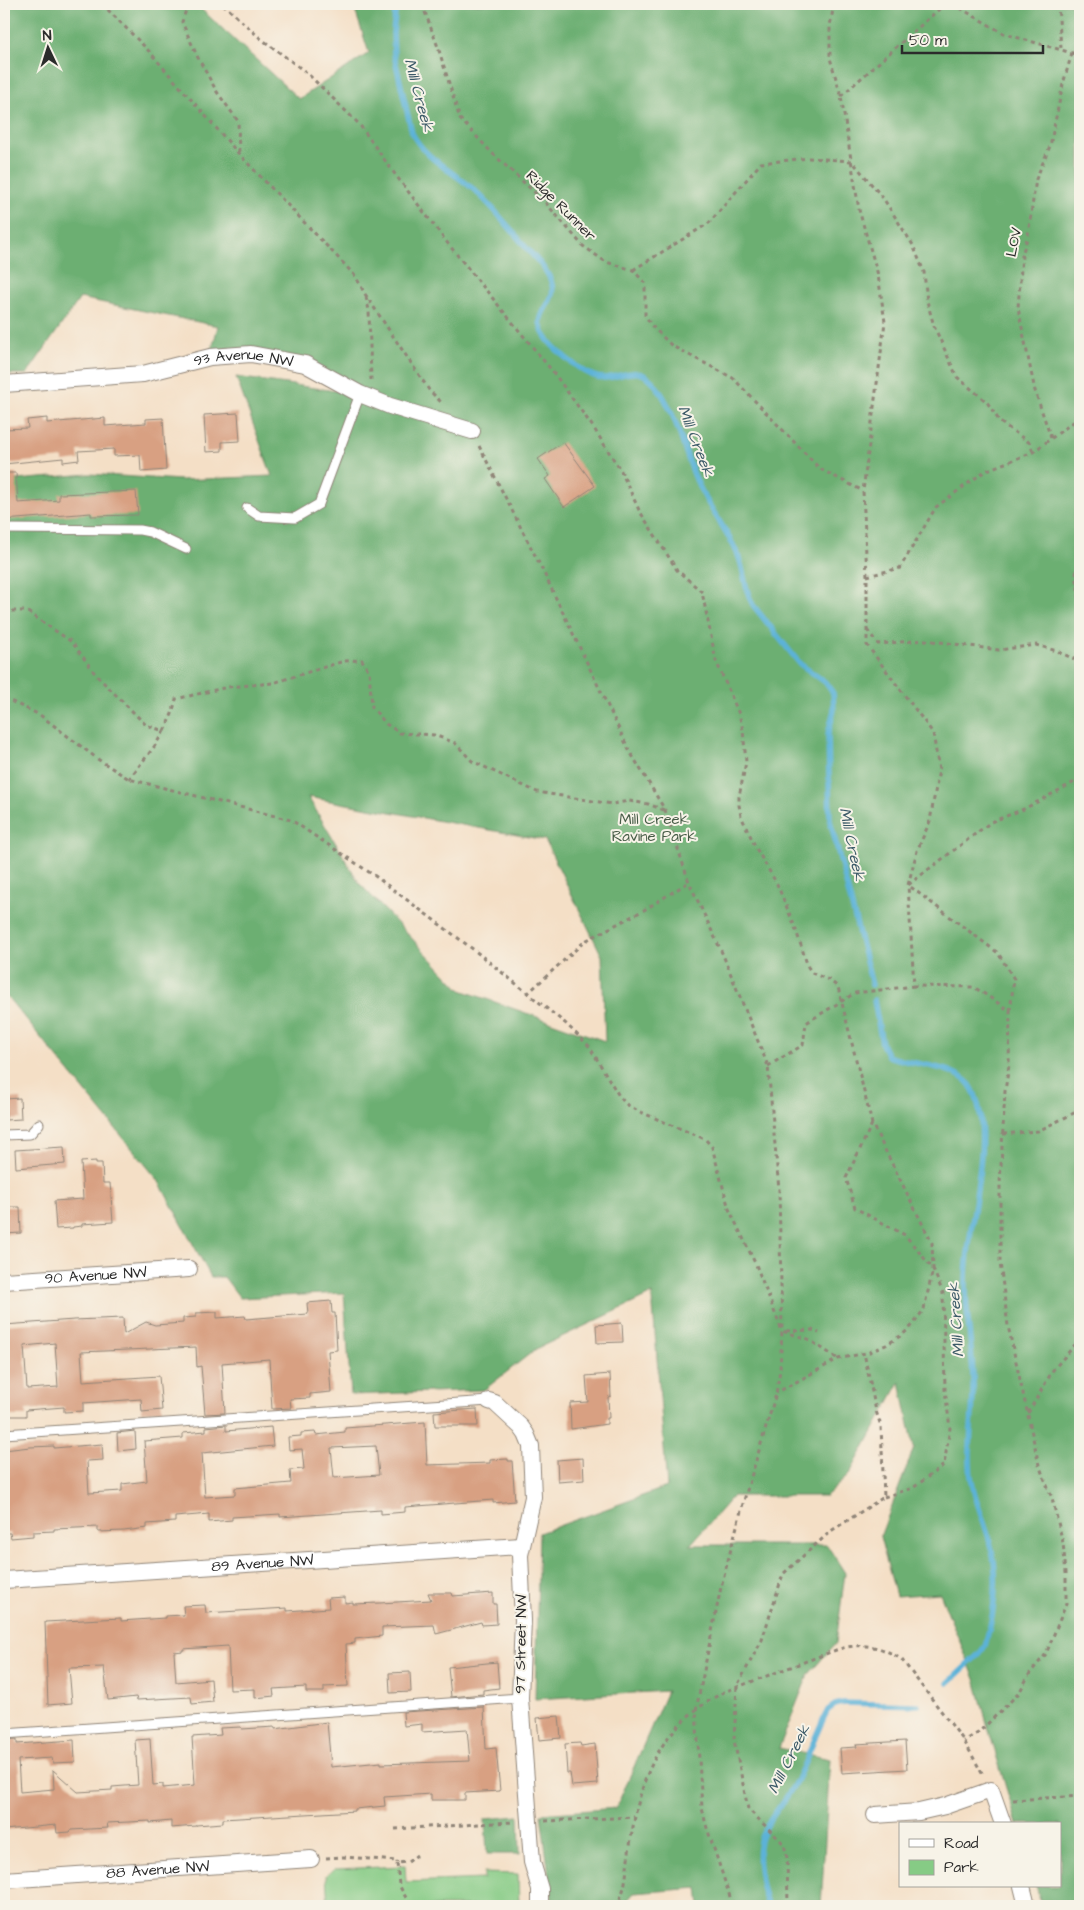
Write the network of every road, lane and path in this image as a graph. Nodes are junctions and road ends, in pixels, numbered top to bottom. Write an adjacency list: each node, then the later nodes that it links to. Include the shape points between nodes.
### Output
1 (102, 4): 13 (path, via 146,48)
2 (188, 4): 13 (path, via 182,22 217,92 238,121)
3 (223, 4): 44 (path, via 306,73 359,124 449,245 559,380 621,471 639,510 677,570 702,592 716,661 743,730 746,762 739,797 741,816 777,884 808,966 812,973 838,987)
4 (424, 4): 15 (path, Ridge Runner, via 460,119 503,165 545,202 582,246 606,262)
5 (834, 4): 12 (path, via 830,58)
6 (945, 4): 12 (path)
7 (953, 4): 9 (path, via 1005,34)
8 (1058, 4): 9 (path)
9 (1061, 49): 10 (path)
10 (1072, 53): 11 (path); 22 (path, LOV, via 1050,146 1036,179 1022,255 1018,308 1035,391)
11 (1080, 53)
12 (841, 96): 14 (path)
13 (239, 154): 16 (path, via 345,264)
14 (852, 161): 15 (path, via 809,158 761,163 709,223); 23 (path, via 883,198 913,245 924,272 934,326 957,377 986,402 1000,422 1030,443); 24 (path, via 859,210 878,275 885,322)
15 (633, 270): 24 (path, via 645,284 645,314 672,346 733,378 820,469)
16 (365, 294): 18 (path, via 370,310 372,377 371,384); 19 (path, via 429,390)
17 (4, 384): 18 (street, 93 Avenue NW, via 143,374 210,357 251,354 305,364)
18 (360, 394): 21 (street, 93 Avenue NW); 25 (lane, via 319,504 295,518 259,516)
19 (450, 410)
20 (1080, 417): 22 (path)
21 (472, 431): 39 (path, via 629,750)
22 (1051, 438): 23 (path)
23 (1033, 452): 29 (path, via 985,470 936,507 900,568)
24 (863, 491): 29 (path)
25 (247, 508)
26 (4, 528): 27 (lane, via 140,530)
27 (186, 549)
28 (1080, 555): 30 (path, via 1076,573)
29 (867, 576): 32 (path)
30 (1080, 604)
31 (4, 611): 36 (path, via 26,611 72,642 96,674 146,725)
32 (867, 629): 33 (path, via 878,644 925,640 999,650 1036,645); 41 (path, via 867,645 933,733 939,770 930,821 917,851)
33 (1080, 662)
34 (4, 691): 35 (path)
35 (6, 698): 37 (path, via 40,715)
36 (164, 731): 37 (path); 39 (path, via 176,699 228,687 273,683 344,661 362,660 369,671 372,707 386,724 400,733 434,735 455,743 472,761 537,792 612,804 629,800)
37 (129, 779): 43 (path, via 291,820 375,876)
38 (1080, 779): 41 (path, via 1024,809 991,822)
39 (665, 810): 40 (path)
40 (689, 882): 43 (path, via 585,941); 46 (path)
41 (908, 885): 42 (path); 45 (path, via 998,953 1014,979)
42 (914, 986): 44 (path, via 855,993); 45 (path, via 974,987)
43 (527, 994): 55 (path, via 589,1046 626,1104 705,1139 712,1147 729,1209)
44 (842, 1003): 46 (path, via 806,1023 804,1045); 49 (path)
45 (1010, 1011): 50 (path, via 1010,1065)
46 (768, 1066): 55 (path, via 779,1190)
47 (1080, 1110): 50 (path, via 1038,1131)
48 (39, 1124): 51 (lane, via 30,1134)
49 (872, 1124): 53 (path, via 932,1243); 53 (path, via 846,1178 855,1208 905,1235)
50 (1003, 1134): 62 (path, via 1000,1262 1008,1326)
51 (4, 1135)
52 (190, 1269): 54 (street, 90 Avenue NW)
53 (933, 1269): 58 (path, via 924,1309 913,1324 886,1345); 64 (path, via 943,1293 945,1390 950,1428 944,1465 913,1488)
54 (4, 1281)
55 (782, 1331): 56 (path, via 812,1330); 59 (path, via 808,1339); 60 (path)
56 (819, 1333)
57 (1080, 1339): 62 (path, via 1053,1370)
58 (864, 1353): 59 (path); 64 (path, via 881,1426)
59 (838, 1359): 60 (path)
60 (776, 1394): 69 (path, via 721,1587)
61 (489, 1401): 63 (lane); 65 (street, 97 Street NW, via 521,1427 531,1446 533,1497)
62 (1028, 1414): 71 (path, via 1039,1465 1052,1498 1063,1543 1066,1604 1046,1654 1019,1693 978,1733)
63 (4, 1434)
64 (884, 1497): 67 (path, via 831,1531 783,1574 762,1640)
65 (521, 1546): 66 (street, 89 Avenue NW); 68 (street, 97 Street NW)
66 (4, 1580)
67 (737, 1686): 69 (path); 71 (path, via 850,1645 878,1647 902,1660); 89 (path, via 734,1740 748,1809 784,1844)
68 (520, 1698): 70 (lane); 77 (street, 97 Street NW)
69 (696, 1710): 76 (path, via 663,1742 649,1769); 88 (path, via 702,1808)
70 (4, 1734)
71 (964, 1741): 72 (path)
72 (991, 1790): 75 (street, via 918,1812); 78 (street)
73 (1080, 1796): 74 (path)
74 (1013, 1800)
75 (875, 1815)
76 (634, 1817): 77 (path); 87 (path, via 622,1893)
77 (529, 1822): 79 (path); 86 (street, 97 Street NW)
78 (1002, 1822)
79 (395, 1829)
80 (417, 1855): 82 (path, via 408,1862)
81 (310, 1859): 82 (path, via 344,1857); 83 (street, 88 Avenue NW)
82 (397, 1863): 85 (path, via 400,1885)
83 (4, 1880)
84 (1022, 1888): 90 (street)
85 (410, 1905)
86 (540, 1906)
87 (615, 1906)
88 (733, 1906)
89 (788, 1906)
90 (1027, 1906)

